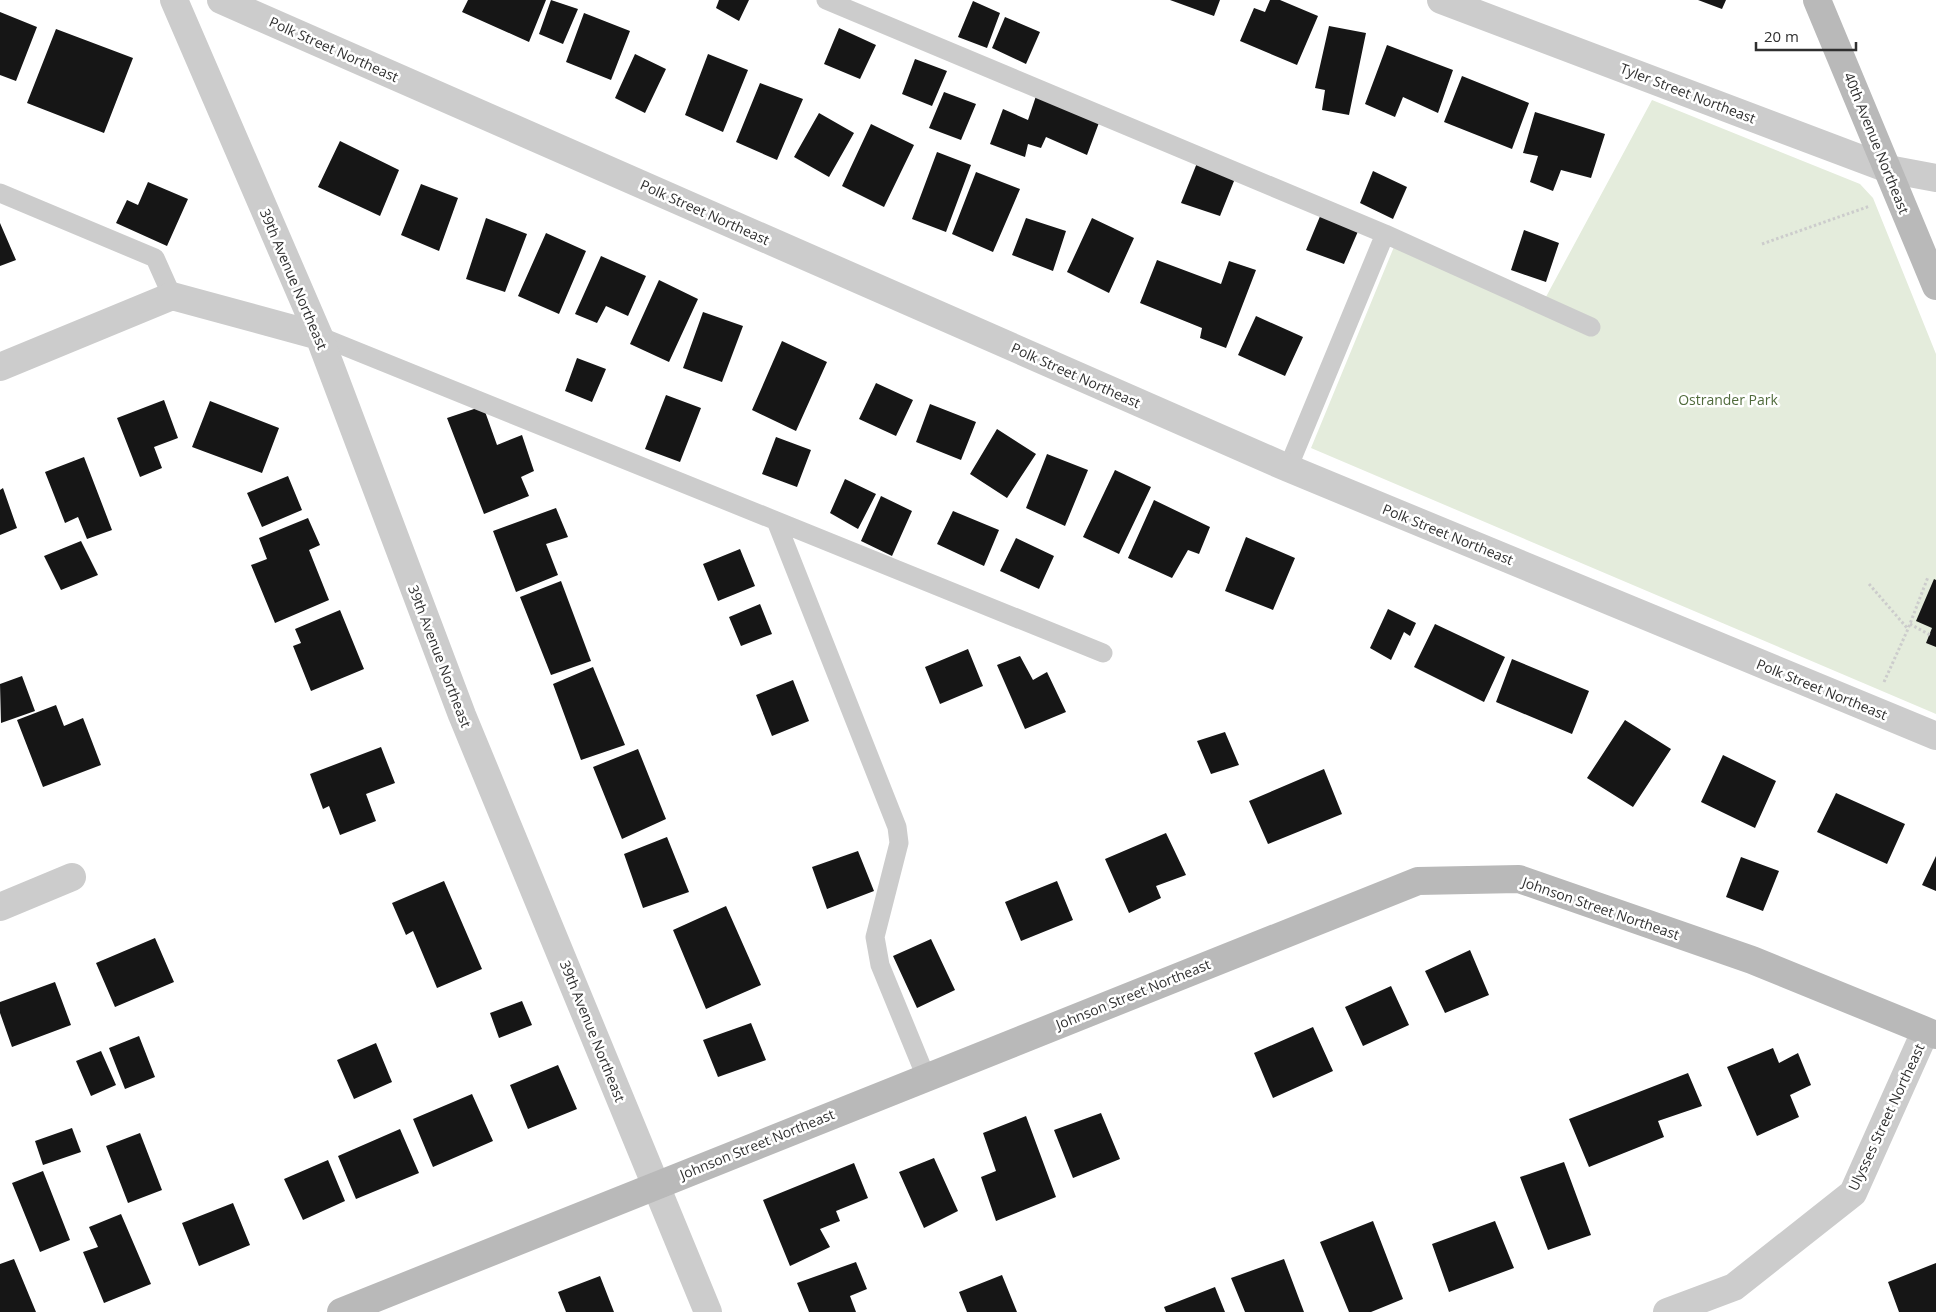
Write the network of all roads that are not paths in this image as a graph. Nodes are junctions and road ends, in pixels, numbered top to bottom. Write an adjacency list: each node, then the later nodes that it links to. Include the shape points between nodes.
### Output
1 (174, 0): 13 (street, 39th Avenue Northeast)
2 (221, 0): 15 (street, Polk Street Northeast)
3 (826, 0): 9 (lane)
4 (1442, 0): 6 (street, Tyler Street Northeast)
5 (1818, 0): 6 (street, 40th Avenue Northeast)
6 (1888, 169): 7 (street, Tyler Street Northeast); 10 (street, 40th Avenue Northeast)
7 (1936, 178)
8 (0, 193): 11 (lane, via 155,258)
9 (1385, 234): 12 (lane); 15 (lane)
10 (1936, 286)
11 (172, 296): 13 (street); 14 (street)
12 (1591, 327)
13 (319, 336): 16 (lane); 23 (street, 39th Avenue Northeast, via 462,715)
14 (0, 367)
15 (1288, 468): 18 (street, Polk Street Northeast)
16 (776, 521): 17 (lane); 22 (lane, via 897,827 899,844 875,937 880,965)
17 (1104, 653)
18 (1936, 736)
19 (72, 877): 20 (street)
20 (0, 907)
21 (1931, 1034): 22 (street, Johnson Street Northeast, via 1752,960 1519,879 1418,881); 26 (street, Ulysses Street Northeast, via 1853,1193 1734,1287)
22 (926, 1076): 23 (street, Johnson Street Northeast)
23 (656, 1185): 24 (street, Johnson Street Northeast); 25 (street, 39th Avenue Northeast)
24 (341, 1312)
25 (708, 1312)
26 (1667, 1312)

